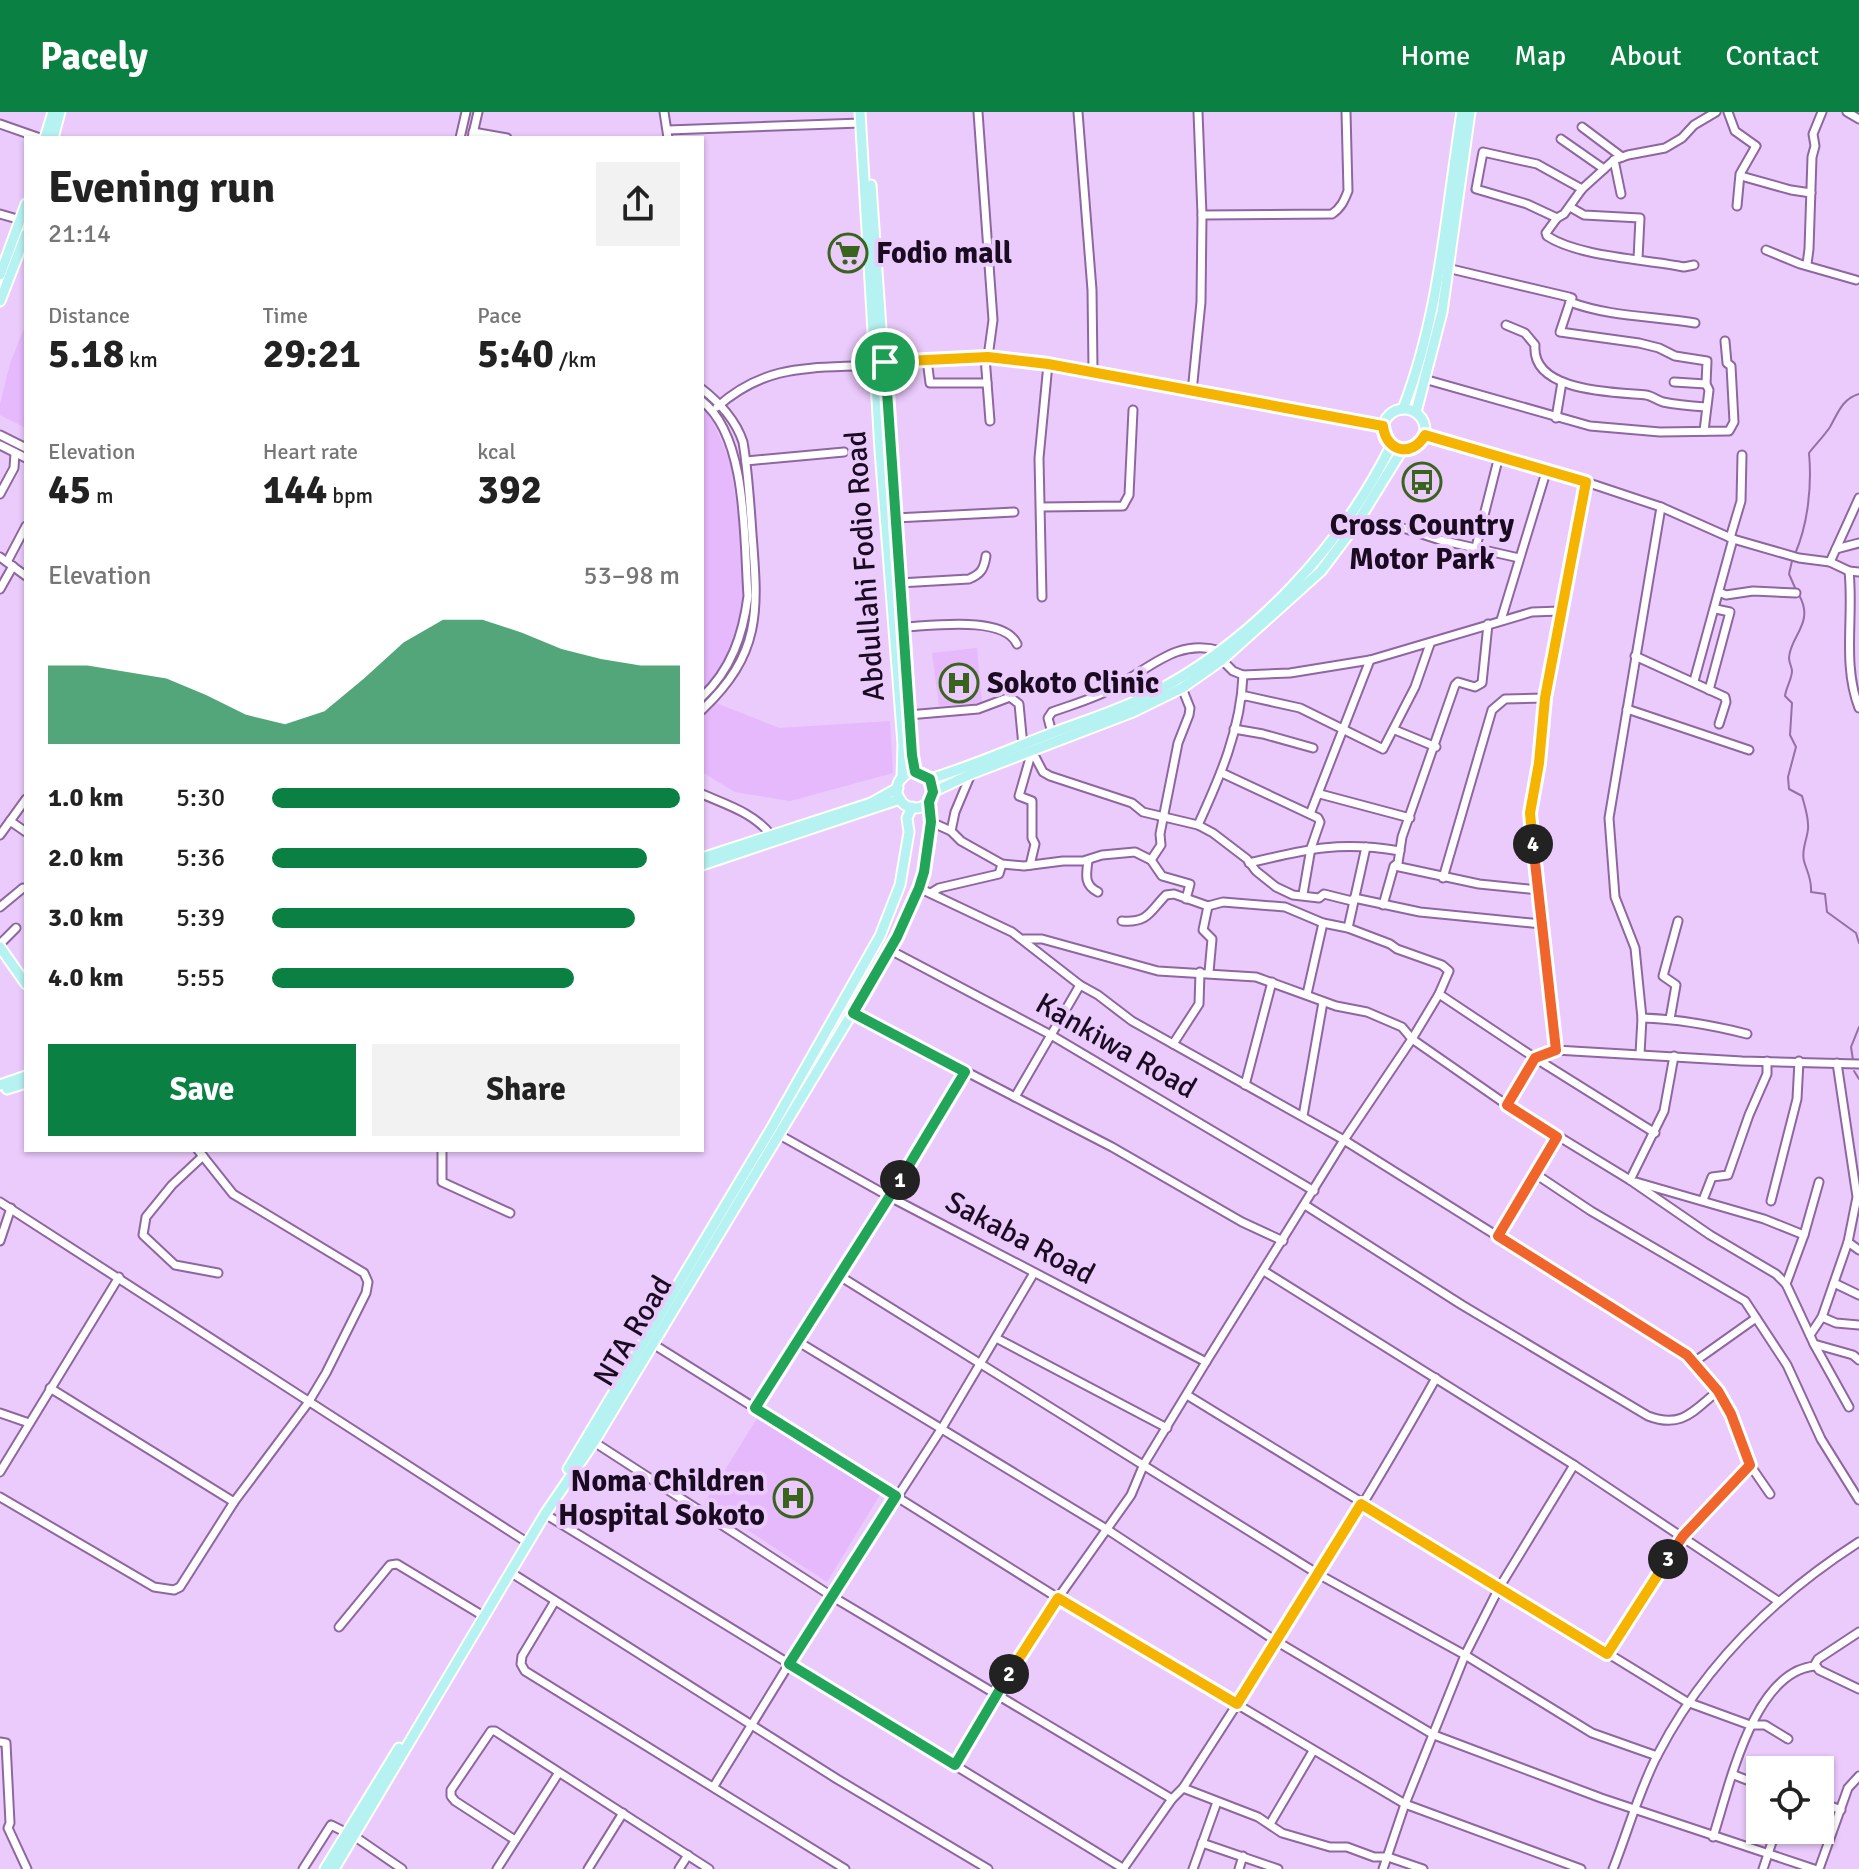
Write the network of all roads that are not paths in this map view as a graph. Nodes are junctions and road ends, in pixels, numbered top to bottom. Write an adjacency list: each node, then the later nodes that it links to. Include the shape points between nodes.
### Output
1 (53, 112): 23 (main road)
2 (60, 112): 24 (main road)
3 (466, 112): 25 (street)
4 (478, 112): 21 (street)
5 (664, 112): 20 (street)
6 (978, 112): 52 (street, via 993,320)
7 (1078, 112): 56 (street)
8 (1198, 112): 36 (street)
9 (1346, 112): 36 (street, via 1348,191 1332,214)
10 (1462, 112): 67 (main road, via 1433,312)
11 (1470, 112): 44 (main road)
12 (1716, 112): 27 (street, via 1665,148)
13 (1728, 112): 29 (street, via 1735,131 1756,146)
14 (1822, 112): 31 (street, via 1813,134)
15 (1847, 112): 17 (street)
16 (862, 116): 20 (street); 54 (main road, Abdullahi Fodio Road)
17 (1859, 119)
18 (0, 124): 22 (street)
19 (1582, 127): 27 (street)
20 (668, 134)
21 (472, 135)
22 (37, 136)
23 (44, 136)
24 (54, 136)
25 (460, 136)
26 (1561, 139): 28 (street)
27 (1618, 158): 28 (street); 32 (street)
28 (1604, 169): 30 (street)
29 (1741, 176): 31 (street); 33 (street)
30 (1582, 189): 34 (street); 38 (street, via 1537,164 1483,152 1476,189)
31 (1811, 193): 42 (street)
32 (1621, 194)
33 (1737, 206)
34 (1570, 207): 38 (street); 41 (street, via 1584,215 1640,218)
35 (0, 214): 37 (street)
36 (1202, 215): 63 (street)
37 (24, 216): 45 (main road)
38 (1557, 218): 41 (street, via 1546,233 1552,240)
39 (24, 240): 47 (main road)
40 (1766, 250): 42 (street)
41 (1638, 259): 43 (street)
42 (1807, 264): 46 (street)
43 (1694, 265)
44 (1447, 268): 48 (street, via 1534,287 1572,298); 57 (main road, via 1442,312)
45 (0, 275)
46 (1856, 280)
47 (0, 301)
48 (1570, 302): 49 (street); 61 (street, via 1560,332 1705,359)
49 (1695, 323)
50 (1506, 325): 58 (street, via 1525,333 1544,373)
51 (1725, 341): 73 (street, via 1734,422 1729,431)
52 (986, 357): 53 (street); 55 (street); 60 (street)
53 (927, 360): 54 (street); 60 (street, via 930,383)
54 (881, 364): 66 (street, via 788,369 754,380); 93 (main road, Abdullahi Fodio Road); 147 (main road, Abdullahi Fodio Road)
55 (1048, 364): 56 (street); 90 (street, via 1041,414)
56 (1093, 370): 63 (street)
57 (1424, 379): 69 (main road); 70 (street)
58 (1562, 382): 65 (street); 70 (street)
59 (1674, 382): 61 (street)
60 (987, 383): 71 (street)
61 (1706, 384): 65 (street)
62 (704, 392): 66 (street)
63 (1192, 392): 72 (street)
64 (704, 402): 66 (street)
65 (1706, 407): 73 (street)
66 (716, 408): 85 (street, via 740,433); 100 (street, via 736,459)
67 (1403, 409): 69 (main road); 72 (main road, via 1390,414)
68 (1133, 410): 90 (street, via 1129,495 1123,506)
69 (1416, 412): 75 (main road)
70 (1556, 418): 73 (street, via 1590,426)
71 (990, 421)
72 (1383, 426): 77 (main road)
73 (1704, 431)
74 (0, 435): 78 (street)
75 (1425, 435): 79 (main road, via 1420,444); 83 (street)
76 (0, 445): 81 (street)
77 (1391, 446): 79 (main road); 121 (main road, via 1328,548)
78 (24, 447)
79 (1402, 450): 121 (main road, via 1321,571)
80 (844, 452): 85 (street)
81 (15, 453): 84 (street); 88 (street, via 14,468)
82 (1742, 455): 96 (street, via 1741,501)
83 (1499, 456): 86 (street); 98 (street)
84 (24, 457)
85 (746, 461): 100 (street)
86 (1547, 469): 87 (street); 102 (street)
87 (1586, 482): 91 (street); 114 (street)
88 (0, 494)
89 (1859, 498): 99 (street)
90 (1042, 507): 112 (street)
91 (1661, 507): 96 (street); 122 (street)
92 (1014, 512): 93 (street)
93 (895, 518): 108 (main road, Abdullahi Fodio Road)
94 (1388, 523): 98 (street)
95 (24, 530): 103 (street)
96 (1732, 539): 104 (street); 110 (street)
97 (1859, 543): 99 (street)
98 (1476, 547): 102 (street)
99 (1836, 549): 104 (street)
100 (750, 556): 128 (street, via 746,616 735,655); 131 (street, via 757,600 751,638 721,692)
101 (986, 556): 108 (street, via 984,568 969,579)
102 (1519, 558): 115 (street)
103 (7, 562): 107 (street); 109 (street)
104 (1830, 562): 105 (street)
105 (1849, 571): 106 (street); 118 (street)
106 (1859, 572)
107 (24, 575)
108 (899, 583): 117 (main road, Abdullahi Fodio Road)
109 (0, 589)
110 (1719, 592): 111 (street); 113 (street)
111 (1796, 593)
112 (1042, 597)
113 (1716, 609): 125 (street); 127 (street, via 1730,612)
114 (1560, 611): 115 (street); 130 (street)
115 (1501, 620): 116 (street)
116 (1488, 624): 120 (street); 140 (street, via 1482,683 1455,685)
117 (903, 627): 119 (street, via 994,626); 134 (main road, Abdullahi Fodio Road)
118 (1855, 631): 132 (street, via 1849,664)
119 (1017, 644)
120 (1430, 644): 123 (street); 137 (street)
121 (1221, 656): 124 (street); 126 (main road); 139 (main road, via 1150,694); 139 (street, via 1191,646 1173,652 1111,690 1052,712)
122 (1635, 656): 125 (street); 133 (street)
123 (1370, 660): 124 (street); 138 (street)
124 (1243, 675): 129 (street)
125 (1694, 681): 127 (street)
126 (1182, 688): 142 (main road, via 1133,712); 157 (street, via 1189,715)
127 (1709, 690): 135 (street, via 1726,699)
128 (704, 695)
129 (1242, 697): 136 (street); 138 (street, via 1300,708)
130 (1545, 698): 177 (street, via 1505,699 1492,710); 180 (street, via 1530,813)
131 (704, 708)
132 (1859, 708)
133 (1627, 709): 143 (street); 208 (street, via 1609,818 1610,842 1615,897 1635,948)
134 (908, 715): 142 (street, via 978,709 1010,697 1019,704); 144 (main road, Abdullahi Fodio Road)
135 (1719, 724)
136 (1234, 729): 141 (street); 145 (street)
137 (1395, 730): 138 (street, via 1383,749); 140 (street)
138 (1344, 732): 150 (street)
139 (1052, 733): 142 (main road)
140 (1436, 747): 158 (street)
141 (1313, 748)
142 (1027, 749): 146 (main road); 148 (main road); 157 (street, via 1050,776); 175 (street, via 1019,796 1032,801 1035,844)
143 (1749, 750)
144 (915, 772): 147 (main road); 148 (main road)
145 (1222, 773): 156 (street); 161 (street)
146 (971, 774): 152 (main road); 163 (street)
147 (902, 778): 149 (main road)
148 (930, 779): 152 (main road)
149 (898, 788): 153 (main road); 165 (main road, via 871,803)
150 (1320, 794): 156 (street); 158 (street)
151 (704, 795): 165 (street, via 761,822)
152 (931, 797): 155 (main road); 160 (main road, NTA Road)
153 (900, 799): 155 (main road); 173 (main road)
154 (24, 802): 159 (street)
155 (912, 807): 231 (main road, NTA Road, via 900,885 880,936)
156 (1310, 814): 167 (street, via 1320,822)
157 (1163, 816): 161 (street); 170 (street, via 1161,845)
158 (1410, 818): 168 (street)
159 (10, 821): 162 (street); 164 (street)
160 (931, 822): 163 (street); 179 (main road, NTA Road)
161 (1198, 825): 172 (street)
162 (24, 831)
163 (951, 831): 174 (street)
164 (0, 835)
165 (771, 835): 169 (main road)
166 (1366, 847): 167 (street); 168 (street); 184 (street)
167 (1311, 848): 172 (street); 183 (street)
168 (1400, 851): 176 (street)
169 (704, 857)
170 (1151, 860): 171 (street, via 1135,852); 185 (street, via 1162,876 1190,884)
171 (1088, 861): 175 (street); 181 (street, via 1086,880)
172 (1249, 863): 183 (street, via 1276,887)
173 (704, 864)
174 (1002, 864): 175 (street); 182 (street, via 999,874)
175 (1030, 865)
176 (1394, 866): 177 (street); 186 (street)
177 (1443, 878): 180 (street)
178 (24, 888): 188 (street)
179 (919, 888): 182 (street); 197 (main road, NTA Road)
180 (1538, 890): 192 (street)
181 (1098, 892)
182 (931, 893): 195 (street)
183 (1303, 894): 184 (street)
184 (1354, 898): 186 (street); 194 (street)
185 (1186, 899): 187 (street); 189 (street, via 1166,895 1143,919)
186 (1383, 905): 192 (street)
187 (1208, 906): 191 (street, via 1223,902 1285,907); 199 (street, via 1203,930 1212,939)
188 (0, 907)
189 (1122, 921)
190 (1678, 921): 209 (street, via 1663,976 1676,985)
191 (1323, 923): 194 (street); 204 (street)
192 (1542, 924): 214 (street)
193 (16, 928): 196 (street)
194 (1348, 928): 205 (street, via 1448,968)
195 (1023, 939): 199 (street, via 1042,939 1158,971); 202 (street)
196 (0, 945): 200 (main road)
197 (890, 950): 207 (main road, NTA Road); 211 (street, Kankiwa Road)
198 (0, 956): 203 (main road)
199 (1204, 972): 201 (street); 213 (street, via 1199,1004)
200 (24, 981)
201 (1272, 982): 204 (street); 226 (street)
202 (1080, 985): 211 (street); 213 (street)
203 (24, 991)
204 (1307, 994): 206 (street)
205 (1439, 994): 212 (street); 217 (street)
206 (1323, 1002): 212 (street, via 1367,1012 1402,1027); 230 (street)
207 (853, 1013): 222 (street); 231 (main road, NTA Road)
208 (1642, 1018): 209 (street); 215 (street)
209 (1670, 1019): 210 (street)
210 (1747, 1034)
211 (1051, 1035): 228 (street); 240 (street, Kankiwa Road)
212 (1412, 1039): 229 (street); 234 (street)
213 (1173, 1044): 226 (street)
214 (1556, 1050): 215 (street); 217 (street)
215 (1640, 1054): 216 (street)
216 (1674, 1056): 218 (street); 232 (street)
217 (1535, 1058): 229 (street); 232 (street)
218 (1767, 1061): 219 (street); 242 (street, via 1767,1074 1728,1175 1712,1177)
219 (1799, 1061): 220 (street); 243 (street, via 1797,1099)
220 (1837, 1063): 221 (street); 252 (street, via 1857,1197)
221 (1859, 1064)
222 (965, 1072): 228 (street); 241 (street)
223 (24, 1077): 225 (main road)
224 (24, 1084): 227 (main road)
225 (0, 1085)
226 (1245, 1085): 230 (street)
227 (0, 1091)
228 (1015, 1097): 251 (street)
229 (1507, 1105): 233 (street)
230 (1303, 1116): 234 (street)
231 (775, 1132): 241 (street, Sakaba Road); 268 (main road, NTA Road); 299 (main road, NTA Road)
232 (1655, 1133): 238 (street)
233 (1557, 1137): 237 (street); 238 (street)
234 (1344, 1140): 240 (street); 249 (street)
235 (442, 1152): 247 (street, via 442,1182)
236 (201, 1153): 255 (street, via 146,1217 143,1235 175,1265); 278 (street, via 233,1194 364,1273 368,1282)
237 (1537, 1175): 249 (street); 263 (street, via 1745,1301)
238 (1630, 1180): 242 (street); 260 (street)
239 (1819, 1182): 248 (street)
240 (1314, 1191): 245 (street)
241 (890, 1197): 256 (street, Sakaba Road); 257 (street)
242 (1703, 1200): 248 (street)
243 (1771, 1201)
244 (0, 1202): 246 (street)
245 (1305, 1205): 251 (street); 276 (street, via 1648,1416 1680,1420)
246 (11, 1208): 250 (street); 258 (street)
247 (510, 1213)
248 (1804, 1235): 260 (street)
249 (1498, 1236): 272 (street)
250 (0, 1241)
251 (1283, 1241): 254 (street)
252 (1848, 1242): 253 (street); 259 (street)
253 (1859, 1250)
254 (1264, 1271): 271 (street); 274 (street)
255 (218, 1273)
256 (1034, 1273): 266 (street); 271 (street, Sakaba Road)
257 (838, 1275): 267 (street); 273 (street)
258 (119, 1277): 275 (street); 278 (street)
259 (1834, 1283): 261 (street); 262 (street)
260 (1786, 1284): 265 (street)
261 (1859, 1295)
262 (1822, 1317): 264 (street); 265 (street)
263 (1756, 1318): 272 (street); 293 (street)
264 (1859, 1325)
265 (1810, 1335): 269 (street)
266 (996, 1338): 273 (street); 284 (street)
267 (797, 1341): 280 (street); 283 (street)
268 (653, 1344): 280 (street); 285 (main road, NTA Road)
269 (1814, 1344): 270 (street); 279 (street)
270 (1859, 1360)
271 (1206, 1362): 277 (street)
272 (1694, 1362): 276 (street)
273 (980, 1365): 283 (street); 286 (street)
274 (1436, 1378): 287 (street); 295 (street)
275 (50, 1388): 282 (street); 294 (street)
276 (1718, 1391): 288 (street)
277 (1187, 1395): 284 (street); 295 (street)
278 (308, 1403): 294 (street); 299 (street)
279 (1849, 1407)
280 (755, 1408): 291 (street)
281 (0, 1413): 282 (street)
282 (29, 1423): 289 (street)
283 (942, 1428): 291 (street); 297 (street)
284 (1167, 1428): 286 (street)
285 (594, 1442): 296 (main road, NTA Road); 304 (street)
286 (1144, 1464): 297 (street); 302 (street)
287 (1574, 1465): 298 (street); 303 (street)
288 (1750, 1465): 290 (street); 298 (street)
289 (0, 1472)
290 (1770, 1494)
291 (896, 1496): 304 (street); 305 (street)
292 (0, 1497): 294 (street, via 154,1587 174,1590)
293 (1858, 1497)
294 (234, 1502)
295 (1361, 1504): 302 (street); 303 (street)
296 (545, 1514): 301 (main road, NTA Road); 314 (street)
297 (1108, 1530): 305 (street); 311 (street)
298 (1683, 1536): 307 (street); 312 (street)
299 (525, 1541): 308 (main road, NTA Road)
300 (1859, 1542): 307 (street)
301 (510, 1572): 306 (street); 343 (main road, NTA Road)
302 (1318, 1574): 311 (street); 313 (street)
303 (1499, 1588): 312 (street); 313 (street)
304 (833, 1597): 314 (street); 317 (street)
305 (1058, 1598): 317 (street); 319 (street)
306 (555, 1601): 320 (street); 332 (street, via 522,1656 525,1671)
307 (1778, 1601): 318 (street)
308 (480, 1614): 309 (street, via 397,1564 390,1565); 343 (main road, NTA Road)
309 (339, 1627)
310 (1859, 1632): 315 (street)
311 (1276, 1641): 319 (street); 322 (street)
312 (1607, 1654): 318 (street)
313 (1465, 1655): 322 (street); 326 (street, via 1592,1733)
314 (789, 1664): 320 (street); 327 (street)
315 (1815, 1666): 316 (street); 321 (street, via 1803,1667 1775,1687)
316 (1859, 1689)
317 (996, 1695): 327 (street); 335 (street)
318 (1687, 1702): 321 (street); 326 (street)
319 (1237, 1704): 325 (street); 333 (street)
320 (752, 1725): 332 (street); 362 (street)
321 (1750, 1725): 323 (street, via 1765,1725); 329 (street)
322 (1434, 1735): 337 (street); 339 (street)
323 (1788, 1739)
324 (0, 1742): 334 (street, via 6,1743)
325 (1313, 1751): 337 (street); 342 (street)
326 (1657, 1756): 339 (street)
327 (955, 1765): 363 (street)
328 (558, 1774): 341 (street); 345 (street); 345 (street, via 495,1731 487,1733 451,1796)
329 (1734, 1775): 331 (street); 344 (street)
330 (1859, 1776): 340 (street, via 1848,1788)
331 (1746, 1780)
332 (714, 1786): 361 (street)
333 (1183, 1788): 335 (street); 336 (street)
334 (3, 1789): 352 (street, via 8,1828)
335 (1172, 1799): 363 (street)
336 (1217, 1802): 342 (street); 346 (street)
337 (1405, 1804): 351 (street); 369 (street)
338 (1834, 1807): 340 (street)
339 (1636, 1810): 344 (street); 370 (street)
340 (1841, 1810): 372 (street)
341 (623, 1813): 348 (street); 358 (street)
342 (1270, 1824): 351 (street, via 1282,1833 1330,1847)
343 (351, 1835): 353 (street, via 331,1825); 354 (main road, NTA Road); 355 (main road, NTA Road); 356 (street)
344 (1713, 1837): 349 (street)
345 (515, 1840): 357 (street)
346 (1202, 1843): 350 (street); 364 (street)
347 (1771, 1844): 349 (street)
348 (688, 1855): 359 (street); 360 (street)
349 (1767, 1855): 371 (street); 372 (street)
350 (1243, 1856): 365 (street); 366 (street)
351 (1388, 1857): 367 (street); 368 (street)
352 (27, 1869)
353 (303, 1869)
354 (325, 1869)
355 (334, 1869)
356 (402, 1869)
357 (497, 1869)
358 (588, 1869)
359 (679, 1869)
360 (709, 1869)
361 (845, 1869)
362 (988, 1869)
363 (1124, 1869)
364 (1193, 1869)
365 (1239, 1869)
366 (1278, 1869)
367 (1383, 1869)
368 (1423, 1869)
369 (1581, 1869)
370 (1613, 1869)
371 (1763, 1869)
372 (1817, 1869)

